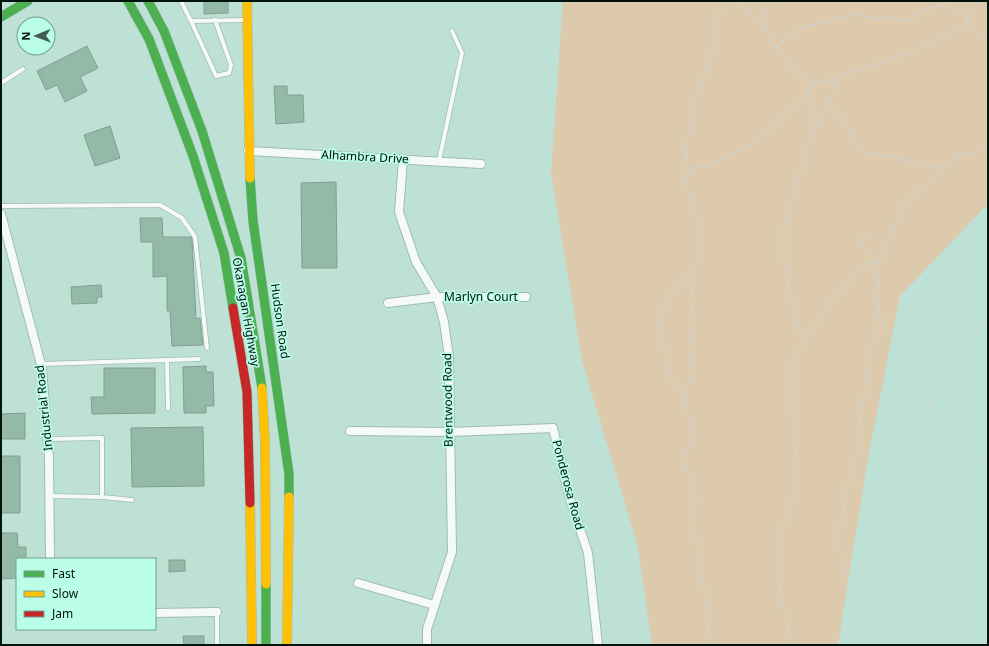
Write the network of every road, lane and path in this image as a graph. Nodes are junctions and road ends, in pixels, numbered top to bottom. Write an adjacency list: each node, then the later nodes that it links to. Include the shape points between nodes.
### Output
1 (28, 1): 10 (main road)
2 (128, 1): 66 (main road, Okanagan Highway, via 152,46 193,156 224,253 247,392)
3 (148, 1): 67 (main road, Okanagan Highway, via 164,31 202,130 241,258 261,376 265,441)
4 (181, 1): 13 (lane)
5 (247, 1): 12 (main road, Hudson Road)
6 (724, 1): 32 (path, via 715,29 714,49 706,64 703,83 697,92 693,109 686,146)
7 (736, 1): 15 (path)
8 (770, 1): 15 (path)
9 (980, 1): 14 (path)
10 (1, 17)
11 (214, 20): 12 (lane); 13 (lane); 13 (lane, via 231,65 229,73 216,76)
12 (248, 20): 27 (main road, Hudson Road)
13 (191, 21)
14 (967, 21): 17 (path); 18 (path, via 963,13 943,4 917,13 913,19 907,20 875,20 860,14 803,28); 20 (path, via 964,26 905,54)
15 (765, 26): 18 (path)
16 (452, 32): 29 (lane, via 462,53)
17 (988, 44)
18 (776, 46): 22 (path, via 807,82)
19 (23, 68): 21 (lane)
20 (831, 79): 22 (path); 24 (path, via 835,86)
21 (1, 83)
22 (816, 84): 23 (path)
23 (810, 90): 25 (path, via 808,102); 32 (path, via 758,140)
24 (827, 106): 25 (path); 31 (path, via 843,117 859,151)
25 (817, 128): 44 (path, via 805,154 784,226 784,264 798,327)
26 (988, 146): 31 (path, via 973,154 959,153)
27 (248, 151): 28 (street, Alhambra Drive); 68 (main road, Hudson Road, via 253,221 288,474)
28 (403, 160): 29 (street, Alhambra Drive); 39 (street, Brentwood Road, via 399,212 416,262)
29 (439, 161): 30 (street, Alhambra Drive)
30 (482, 164)
31 (946, 168): 36 (path, via 904,205)
32 (688, 173): 38 (path, via 686,183 696,214 699,234 699,253)
33 (1, 206): 45 (lane, via 160,205 182,218 195,237)
34 (1, 214): 48 (street, Industrial Road)
35 (873, 232): 37 (path, via 860,242 868,253)
36 (879, 260): 37 (path); 42 (path)
37 (870, 264): 44 (path, via 859,270 830,301)
38 (693, 276): 49 (path, via 689,379); 49 (path, via 682,279 656,318 672,382)
39 (437, 297): 40 (street, Marlyn Court); 41 (street, Marlyn Court); 53 (street, Brentwood Road, via 449,357)
40 (526, 297)
41 (388, 303)
42 (879, 314): 50 (path, via 898,346 904,363); 73 (path, via 873,342 864,365 866,388 860,417 858,449 843,497 846,515 836,535 855,602 851,616 854,632)
43 (988, 319): 50 (path, via 971,343 969,355 961,366 942,381 941,390)
44 (806, 340): 72 (path, via 796,352 792,364 792,413 797,441 791,508 781,532 779,554 780,595)
45 (207, 348)
46 (199, 359): 47 (lane)
47 (168, 360): 48 (lane); 51 (lane)
48 (40, 364): 54 (street, Industrial Road)
49 (685, 401): 71 (path, via 692,432 685,461 696,499 694,533 702,571)
50 (930, 403): 55 (path, via 953,438); 55 (path, via 929,438 936,458 949,474)
51 (168, 409)
52 (350, 431): 53 (street)
53 (449, 432): 62 (street, Brentwood Road, via 452,552); 70 (street, Ponderosa Road, via 553,428 570,499 588,553)
54 (47, 439): 57 (street, Industrial Road); 58 (lane, via 102,438)
55 (955, 452): 56 (path, via 966,462 978,458 987,460)
56 (988, 463)
57 (50, 496): 58 (lane); 60 (street, Industrial Road)
58 (102, 497): 59 (lane)
59 (132, 500)
60 (50, 558)
61 (358, 583): 62 (street)
62 (434, 605): 69 (street, Brentwood Road, via 427,629)
63 (217, 612): 64 (street); 65 (lane)
64 (156, 613)
65 (217, 645)
66 (252, 645)
67 (266, 645)
68 (287, 645)
69 (427, 645)
70 (598, 645)
71 (710, 645)
72 (793, 645)
73 (852, 645)

